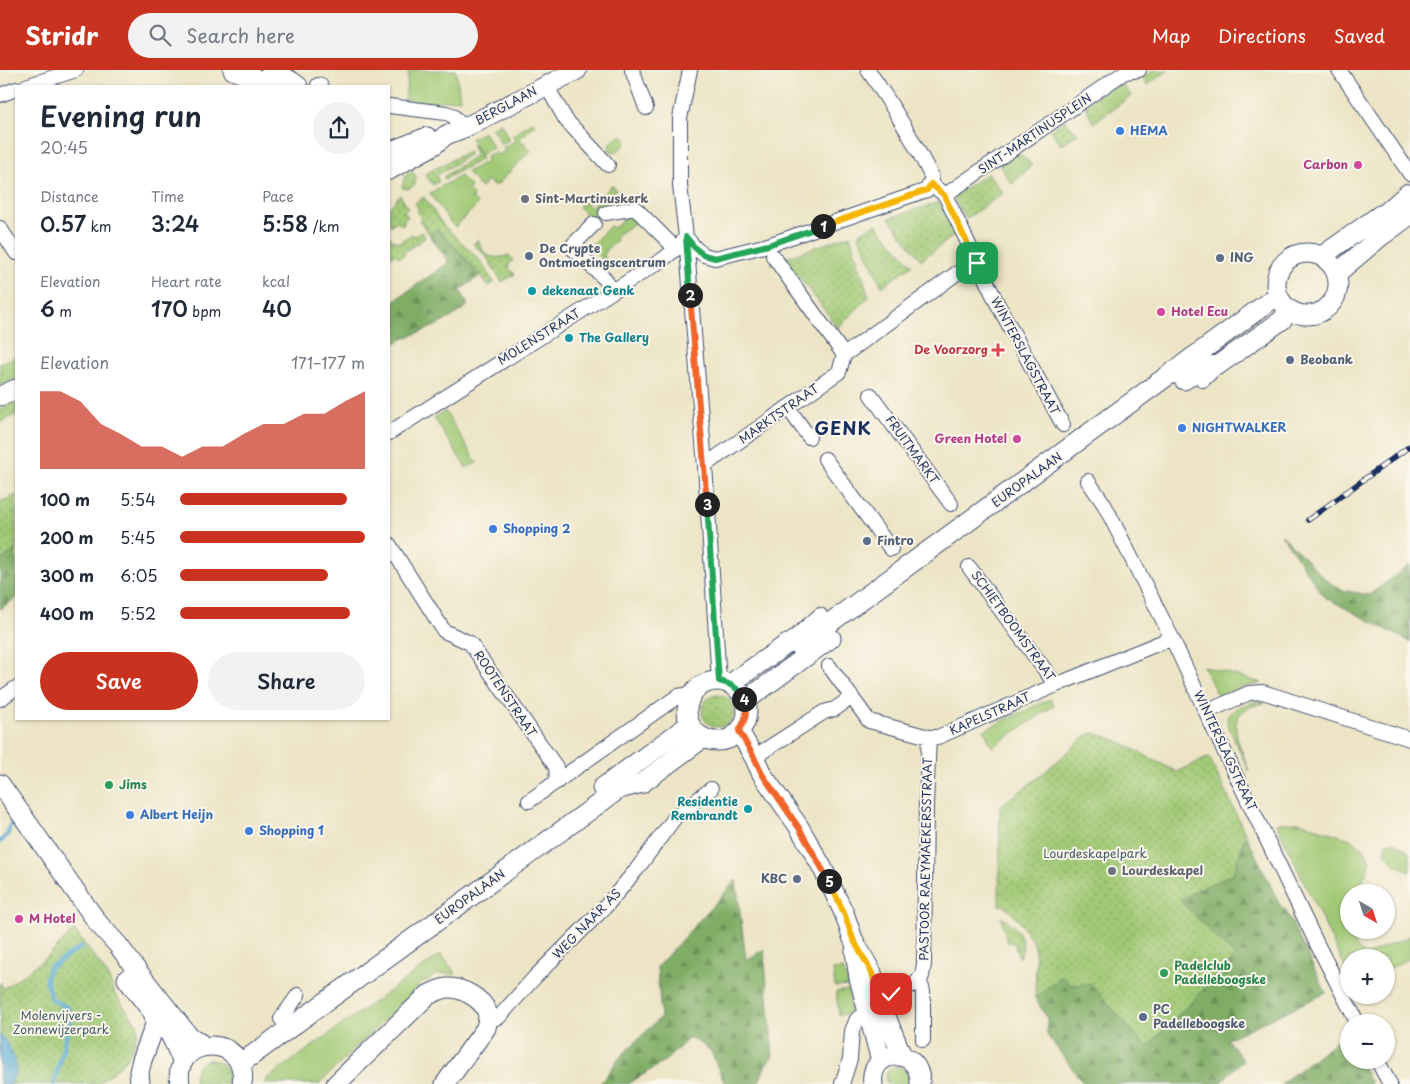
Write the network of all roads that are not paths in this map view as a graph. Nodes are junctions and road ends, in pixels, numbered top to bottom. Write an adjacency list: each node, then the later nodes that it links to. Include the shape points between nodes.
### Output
1 (76, 70): 13 (street)
2 (233, 70): 12 (main road)
3 (271, 70): 12 (main road)
4 (564, 70): 15 (main road, BERGLAAN)
5 (577, 70): 15 (main road, BERGLAAN)
6 (632, 70): 18 (street)
7 (690, 70): 33 (street, via 680,118 680,185)
8 (868, 70): 25 (street, via 918,149)
9 (1140, 70): 11 (street)
10 (1339, 70): 24 (street)
11 (1124, 71): 26 (street, SINT-MARTINUSPLEIN)
12 (289, 82)
13 (29, 85)
14 (15, 89): 16 (street)
15 (548, 89): 19 (main road, BERGLAAN); 22 (street, via 566,120)
16 (0, 95)
17 (390, 106): 19 (street, BERGLAAN, via 446,113)
18 (646, 108)
19 (464, 128): 20 (main road, BERGLAAN)
20 (446, 135): 21 (main road, BERGLAAN, via 434,135); 23 (main road, BERGLAAN, via 434,145)
21 (390, 152)
22 (608, 164)
23 (390, 167)
24 (1410, 174)
25 (931, 181): 26 (street); 33 (street, via 927,190 768,245 715,258)
26 (944, 195): 50 (street, WINTERSLAGSTRAAT)
27 (1409, 197): 36 (main road, via 1398,211 1380,215)
28 (606, 213): 32 (street, via 635,208)
29 (1410, 215): 38 (main road)
30 (594, 224): 39 (street, via 571,247)
31 (0, 228): 34 (street)
32 (670, 243)
33 (686, 243): 39 (street, MOLENSTRAAT, via 662,260); 54 (street)
34 (15, 251)
35 (773, 256): 43 (street)
36 (1322, 256): 38 (main road); 40 (main road, via 1301,254 1285,263 1276,287)
37 (957, 273): 43 (street)
38 (1336, 274): 40 (main road, via 1337,292 1330,306 1323,311 1312,315 1298,314)
39 (610, 287): 51 (street, MOLENSTRAAT)
40 (1284, 303): 41 (main road, EUROPALAAN); 44 (main road, EUROPALAAN, via 1282,320)
41 (1263, 308): 42 (street, EUROPALAAN, via 1231,319); 62 (main road, EUROPALAAN, via 805,641)
42 (1192, 347)
43 (844, 356): 49 (street, MARKTSTRAAT, via 839,372)
44 (1218, 365): 45 (street, EUROPALAAN); 70 (main road, EUROPALAAN, via 1202,367 801,666)
45 (1203, 380)
46 (15, 389): 48 (main road)
47 (871, 395): 56 (street, FRUITMARKT)
48 (0, 396)
49 (788, 408): 52 (street); 54 (street, MARKTSTRAAT)
50 (1062, 425)
51 (390, 432)
52 (809, 437)
53 (825, 459): 58 (street)
54 (705, 466): 64 (street)
55 (1088, 481): 61 (street, WINTERSLAGSTRAAT, via 1104,504)
56 (951, 504)
57 (390, 546): 78 (street, ROOTENSTRAAT, via 444,630 470,643 556,767)
58 (889, 546)
59 (969, 567): 65 (street, SCHIETBOOMSTRAAT)
60 (820, 614): 62 (street, EUROPALAAN)
61 (1172, 638): 65 (street, KAPELSTRAAT); 71 (street, WINTERSLAGSTRAAT)
62 (787, 644): 64 (main road, EUROPALAAN)
63 (828, 666): 68 (street)
64 (721, 675): 67 (main road, EUROPALAAN); 70 (main road, via 742,694)
65 (1056, 685): 74 (street, KAPELSTRAAT, via 938,737)
66 (15, 689): 69 (street)
67 (692, 694): 72 (main road, via 687,714); 78 (street, via 678,696)
68 (852, 697): 74 (street, via 869,721); 77 (street, via 824,712)
69 (0, 699)
70 (745, 701): 73 (main road, via 746,717)
71 (1206, 712): 76 (street, via 1249,693 1263,692); 87 (street, WINTERSLAGSTRAAT)
72 (690, 724): 75 (main road); 88 (main road, EUROPALAAN)
73 (733, 735): 75 (main road, via 719,741); 77 (main road, via 746,764)
74 (929, 737): 83 (street, PASTOOR RAEYMAEKERSSTRAAT, via 924,964)
75 (703, 738): 93 (main road, EUROPALAAN, via 642,783 619,789)
76 (1410, 739)
77 (758, 766): 85 (main road, via 822,867 853,939 872,973)
78 (557, 782): 81 (street)
79 (0, 784): 82 (main road)
80 (711, 789): 89 (street, WEG NAAR AS, via 676,816 606,906 499,1017)
81 (529, 801)
82 (98, 923): 86 (main road, via 107,951); 91 (main road, via 188,1035)
83 (919, 979): 85 (street, PASTOOR RAEYMAEKERSSTRAAT); 90 (street, PASTOOR RAEYMAEKERSSTRAAT, via 923,992)
84 (298, 995): 88 (street)
85 (875, 1007): 92 (main road); 94 (main road); 102 (street, PASTOOR RAEYMAEKERSSTRAAT, via 857,1019)
86 (154, 1013): 95 (main road, via 171,1036); 97 (main road, via 154,1026 139,1072)
87 (1353, 1014)
88 (281, 1019): 93 (main road, EUROPALAAN)
89 (488, 1020): 100 (main road, via 487,1011 479,1000 454,988 439,990 428,995); 101 (main road, WEG NAAR AS, via 486,1028)
90 (923, 1040)
91 (204, 1046): 93 (main road, via 219,1047); 95 (main road)
92 (902, 1056): 94 (main road, via 894,1055); 104 (main road, via 917,1066)
93 (236, 1059): 99 (main road, via 242,1073)
94 (881, 1061): 103 (main road, via 872,1078)
95 (183, 1062): 98 (main road)
96 (1382, 1069): 105 (street)
97 (140, 1084)
98 (180, 1084)
99 (242, 1084)
100 (336, 1084)
101 (445, 1084)
102 (842, 1084)
103 (874, 1084)
104 (920, 1084)
105 (1390, 1084)

